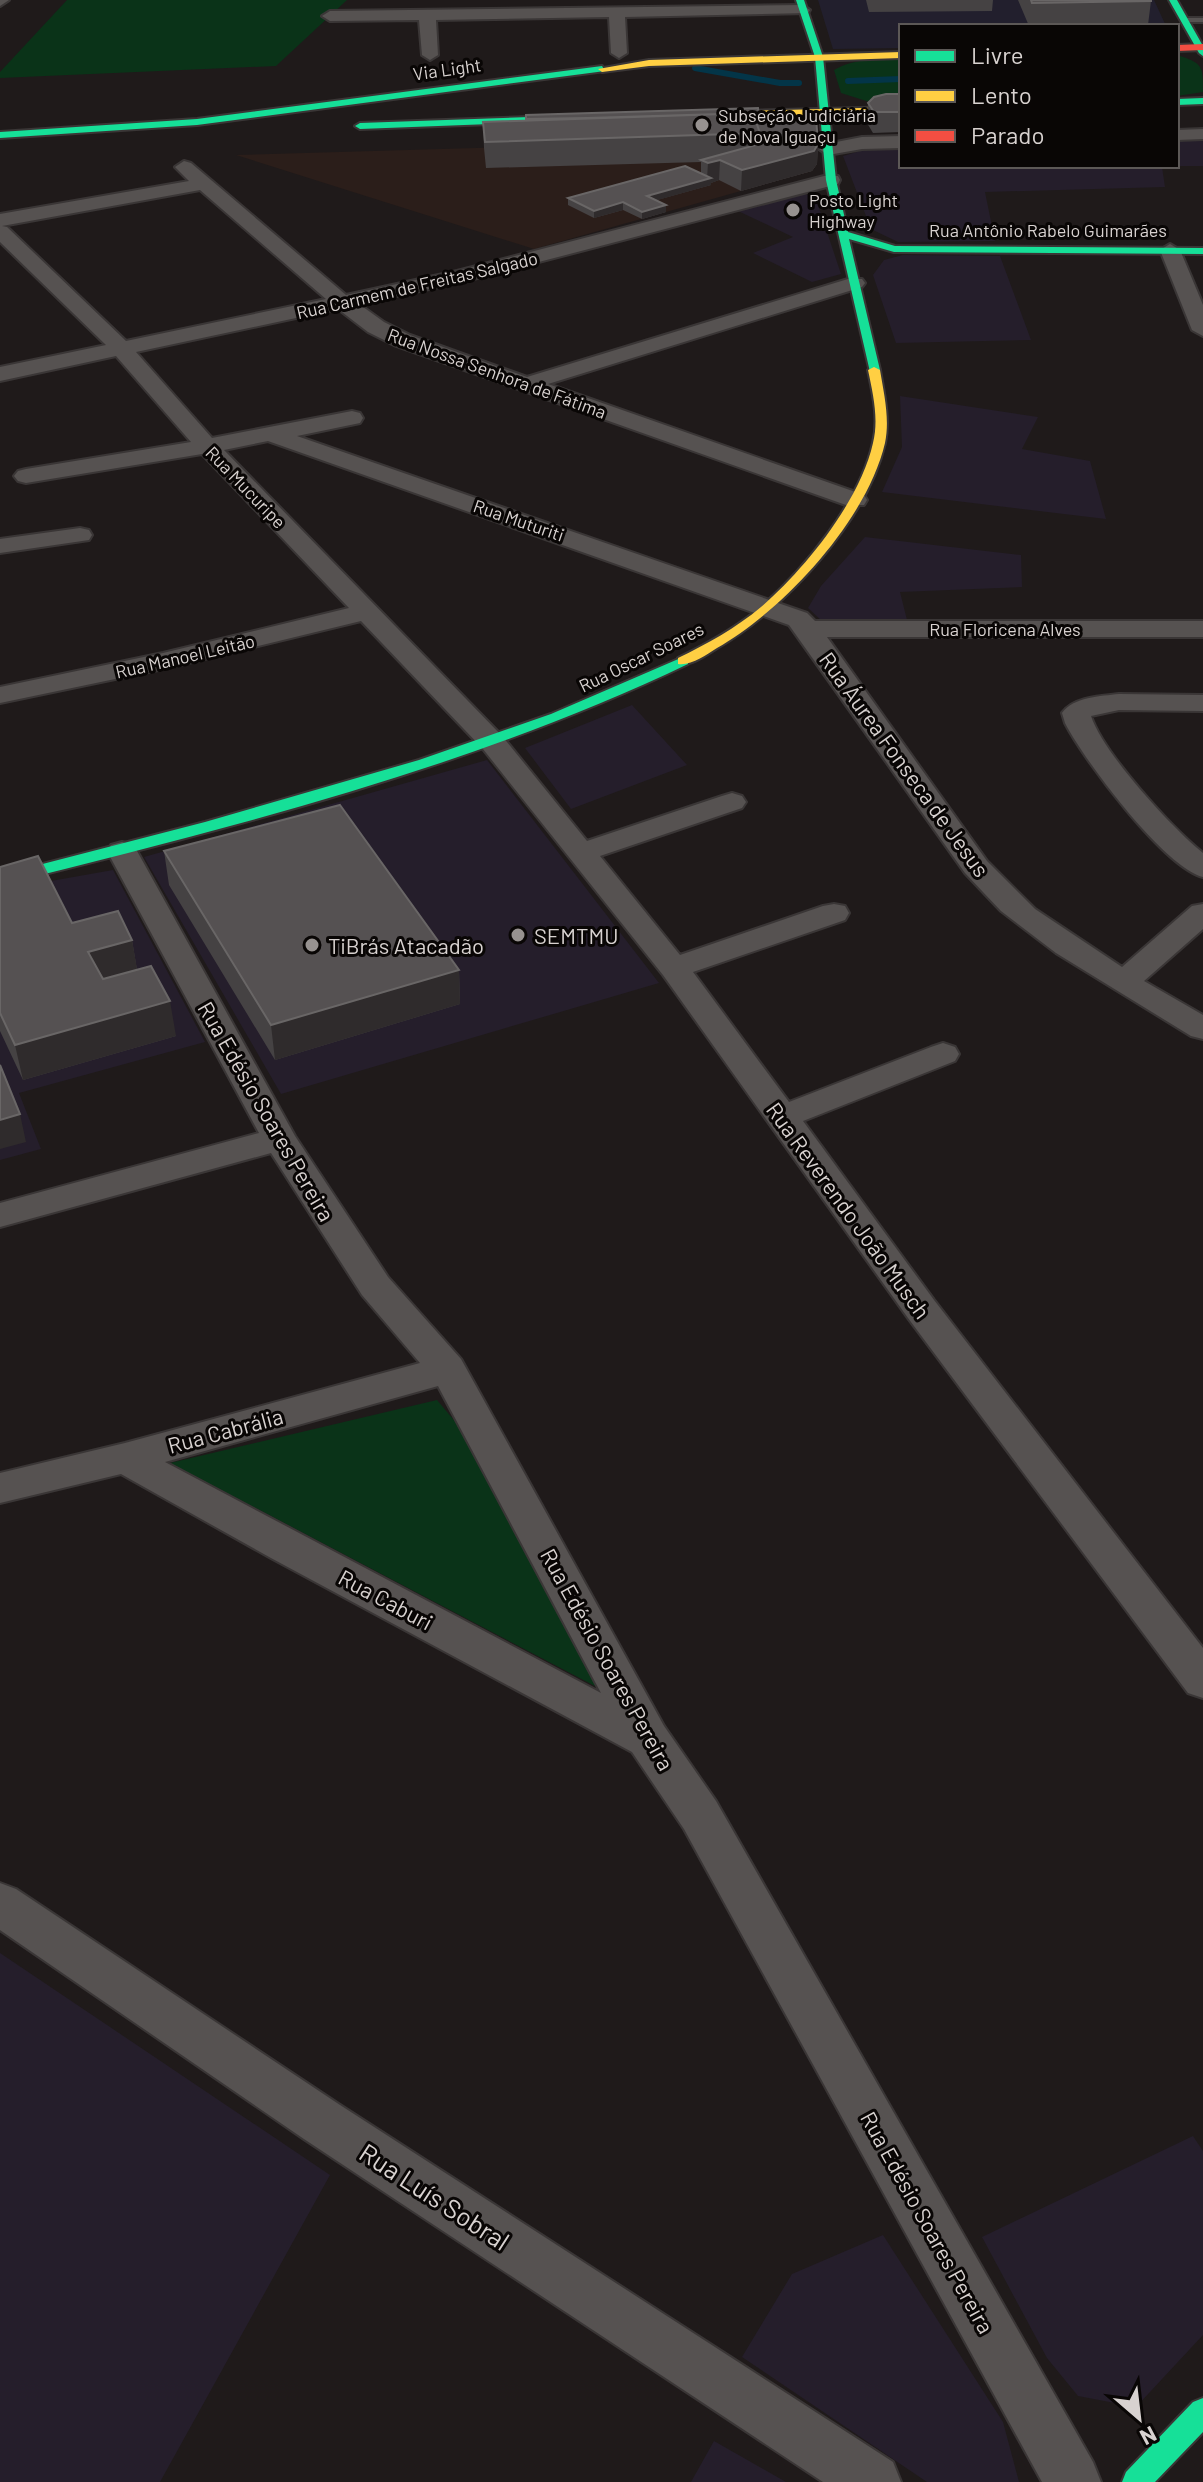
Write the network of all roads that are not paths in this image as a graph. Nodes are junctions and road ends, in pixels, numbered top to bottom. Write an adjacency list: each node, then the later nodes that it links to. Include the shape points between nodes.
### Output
1 (1173, 0): 6 (main road)
2 (801, 5): 3 (street); 12 (main road, Rua Oscar Soares)
3 (617, 12): 4 (street); 9 (street)
4 (427, 14): 5 (street); 10 (street)
5 (330, 16)
6 (1194, 20): 8 (main road)
7 (1179, 48): 8 (main road)
8 (1202, 49)
9 (619, 53)
10 (430, 55)
11 (899, 55): 12 (main road, Via Light)
12 (819, 57): 13 (main road, Rua Oscar Soares); 25 (main road, Via Light, via 649,63 210,121)
13 (823, 92): 17 (main road); 18 (main road, Rua Oscar Soares)
14 (1203, 99): 15 (main road)
15 (1179, 102)
16 (899, 110): 17 (main road)
17 (872, 111): 18 (main road); 29 (street, via 852,120)
18 (825, 112): 19 (main road); 27 (main road, Rua Oscar Soares)
19 (773, 114): 20 (main road); 27 (main road)
20 (682, 116)
21 (606, 118): 22 (main road)
22 (339, 128)
23 (266, 132): 30 (main road)
24 (1203, 134): 26 (street)
25 (0, 135)
26 (1179, 135)
27 (828, 141): 29 (street); 32 (main road, Rua Oscar Soares)
28 (899, 142): 29 (street)
29 (862, 143)
30 (0, 147)
31 (184, 167): 33 (street, Rua Nossa Senhora de Fátima)
32 (831, 180): 36 (main road, Rua Oscar Soares); 41 (street, Rua Carmem de Freitas Salgado)
33 (203, 184): 34 (street); 41 (street, Rua Nossa Senhora de Fátima)
34 (0, 220)
35 (0, 231): 43 (street, Rua Mucuripe)
36 (843, 234): 37 (main road, Rua Antônio Rabelo Guimarães); 40 (main road, Rua Oscar Soares)
37 (894, 249): 38 (main road, Rua Antônio Rabelo Guimarães); 40 (main road, Rua Antônio Rabelo Guimarães, via 866,256)
38 (1170, 250): 39 (main road, Rua Antônio Rabelo Guimarães); 42 (street)
39 (1203, 251)
40 (854, 275): 45 (street); 50 (main road, Rua Oscar Soares, via 883,429 878,455)
41 (343, 303): 43 (street, Rua Carmem de Freitas Salgado); 45 (street, Rua Nossa Senhora de Fátima, via 402,340)
42 (1203, 330)
43 (122, 349): 44 (street, Rua Carmem de Freitas Salgado); 48 (street, Rua Mucuripe)
44 (0, 374)
45 (526, 384): 50 (street, Rua Nossa Senhora de Fátima)
46 (352, 418): 47 (street)
47 (270, 434): 48 (street); 53 (street, Rua Muturiti)
48 (207, 446): 49 (street); 54 (street, Rua Mucuripe)
49 (26, 476)
50 (855, 500): 53 (main road, Rua Oscar Soares)
51 (80, 535): 52 (street)
52 (0, 546)
53 (768, 607): 55 (street, Rua Áurea Fonseca de Jesus); 59 (main road, Rua Oscar Soares, via 688,660)
54 (368, 611): 57 (street, Rua Manoel Leitão); 59 (street, Rua Mucuripe)
55 (808, 629): 56 (street, Rua Floricena Alves); 68 (street, Rua Áurea Fonseca de Jesus, via 976,867 1023,914)
56 (1203, 629)
57 (0, 695)
58 (1203, 703): 63 (street, via 1108,704 1076,713 1154,825)
59 (493, 743): 61 (main road, Rua Oscar Soares); 62 (street, Rua Reverendo João Musch)
60 (732, 802): 62 (street)
61 (122, 851): 64 (main road, Rua Oscar Soares); 72 (street, Rua Edésio Soares Pereira)
62 (581, 853): 67 (street, Rua Reverendo João Musch)
63 (1203, 868)
64 (0, 880)
65 (834, 913): 67 (street)
66 (1203, 913): 68 (street)
67 (674, 968): 71 (street, Rua Reverendo João Musch)
68 (1124, 982): 69 (street, Rua Áurea Fonseca de Jesus)
69 (1203, 1029)
70 (943, 1054): 71 (street)
71 (782, 1117): 77 (street, Rua Reverendo João Musch, via 929,1321)
72 (279, 1139): 73 (street); 74 (street, Rua Edésio Soares Pereira, via 375,1286)
73 (0, 1215)
74 (448, 1369): 75 (street, Rua Cabrália); 78 (street, Rua Edésio Soares Pereira)
75 (125, 1458): 76 (street, Rua Cabrália); 78 (street, Rua Caburi)
76 (0, 1488)
77 (1203, 1680)
78 (648, 1739): 82 (street, Rua Edésio Soares Pereira, via 700,1815)
79 (0, 1904): 81 (street, Rua Luís Sobral, via 322,2122)
80 (1203, 2412): 83 (main road)
81 (873, 2482)
82 (1073, 2482)
83 (1136, 2482)

